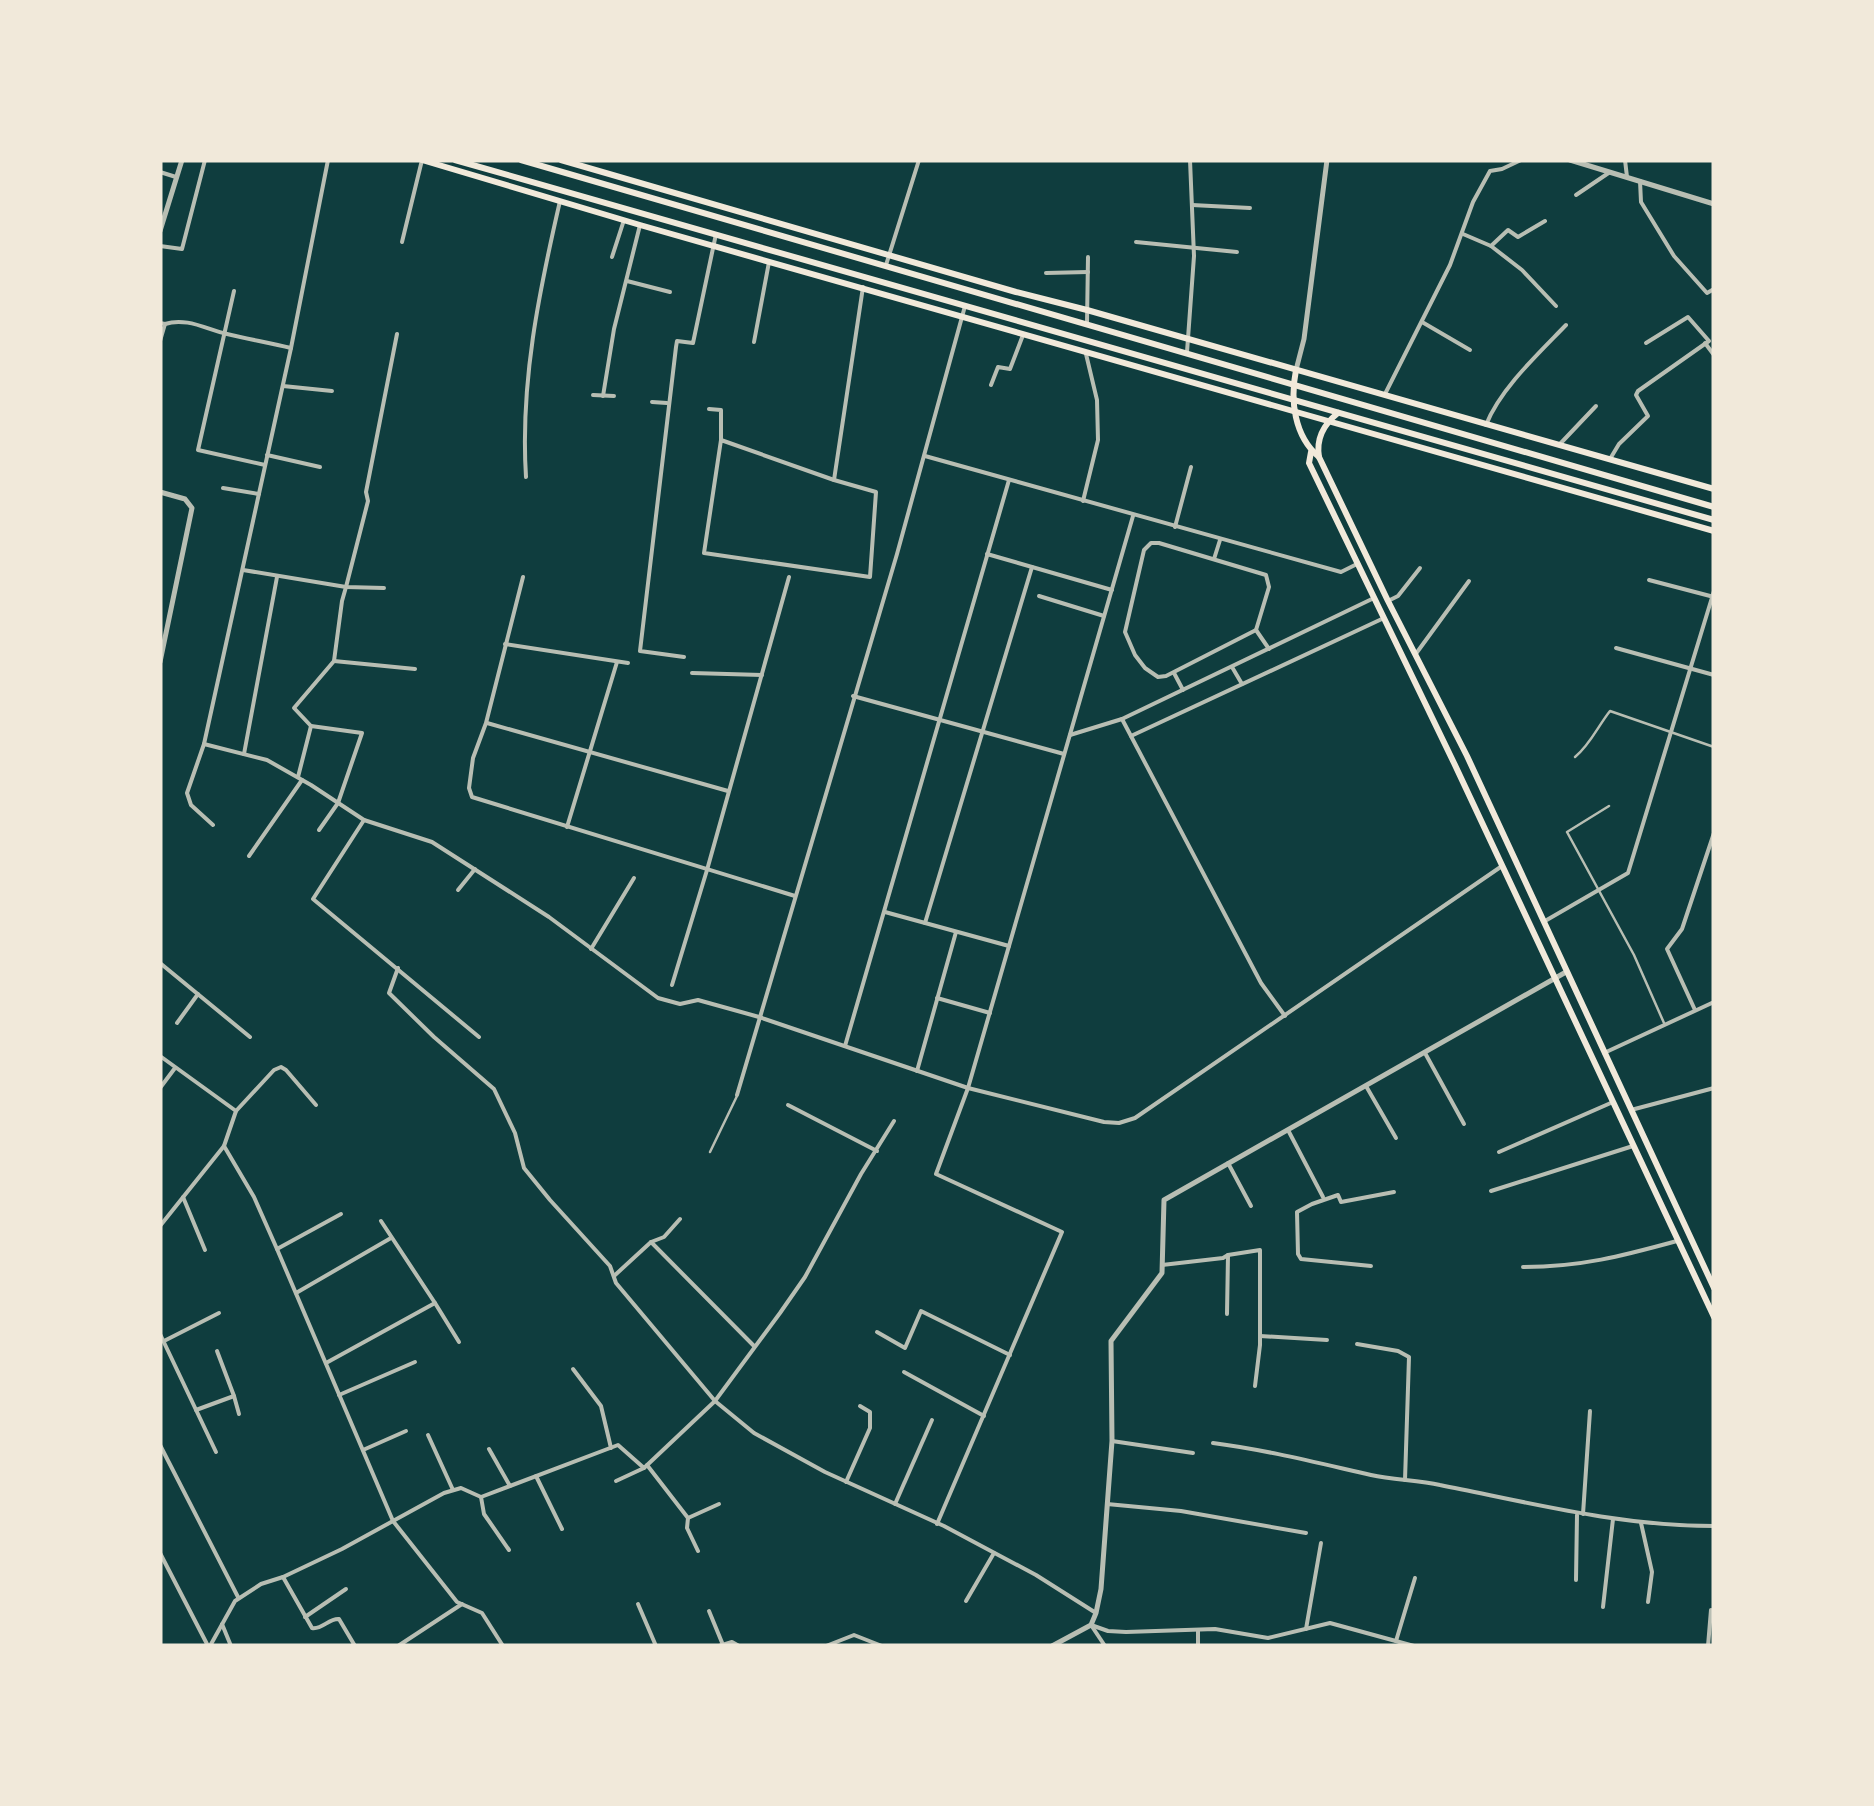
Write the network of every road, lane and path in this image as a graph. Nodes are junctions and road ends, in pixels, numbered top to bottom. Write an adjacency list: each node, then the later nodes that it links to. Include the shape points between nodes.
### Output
1 (182, 160): 19 (street)
2 (205, 160): 35 (street, via 182,249)
3 (328, 160): 68 (street)
4 (422, 160): 23 (main road); 33 (street)
5 (455, 160): 31 (main road)
6 (520, 160): 15 (main road)
7 (558, 160): 15 (street); 40 (main road)
8 (919, 160): 40 (street)
9 (1190, 160): 25 (street)
10 (1327, 160): 73 (street)
11 (1493, 160): 16 (street)
12 (1521, 160): 16 (street)
13 (1570, 160): 18 (street)
14 (1625, 160): 20 (street)
15 (554, 170): 44 (main road)
16 (1490, 171): 32 (street)
17 (160, 172): 19 (street)
18 (1610, 172): 20 (street); 22 (street)
19 (176, 177): 30 (street)
20 (1627, 177): 21 (street)
21 (1640, 181): 24 (street); 49 (street, via 1641,202 1674,256 1707,293)
22 (1576, 196)
23 (560, 201): 27 (main road); 101 (street, via 530,352)
24 (1714, 204)
25 (1192, 206): 26 (street); 38 (street)
26 (1250, 208)
27 (624, 220): 29 (main road); 41 (street)
28 (1545, 221): 37 (street, via 1518,237 1508,230)
29 (640, 225): 36 (main road); 47 (street)
30 (160, 231)
31 (716, 234): 36 (street); 52 (main road)
32 (1462, 234): 37 (street); 56 (street)
33 (402, 242)
34 (1136, 242): 38 (street)
35 (160, 246)
36 (712, 246): 43 (main road); 84 (street, via 693,343 677,341)
37 (1491, 246): 53 (street)
38 (1194, 248): 39 (street); 63 (street)
39 (1237, 252)
40 (889, 254): 44 (street); 54 (main road)
41 (612, 257)
42 (1088, 257): 45 (street)
43 (769, 262): 48 (main road); 66 (street)
44 (886, 265): 58 (main road)
45 (1088, 272): 46 (street); 54 (street)
46 (1046, 273)
47 (627, 281): 51 (street); 80 (street)
48 (863, 287): 55 (main road); 102 (street)
49 (1714, 289)
50 (234, 290): 60 (street)
51 (670, 292)
52 (966, 306): 55 (street); 82 (main road)
53 (1556, 306)
54 (1087, 310): 58 (street); 63 (main road)
55 (963, 316): 62 (main road); 95 (street)
56 (1422, 322): 69 (street); 78 (street)
57 (162, 323): 60 (street, via 191,322); 65 (street)
58 (1087, 324): 71 (main road)
59 (1566, 325): 90 (street, via 1519,375)
60 (224, 333): 68 (street); 98 (street, via 198,450)
61 (397, 334): 126 (street)
62 (1022, 335): 70 (main road); 74 (street, via 1010,369 998,367)
63 (1188, 339): 71 (street); 73 (main road)
64 (1709, 340): 67 (street, via 1688,317); 72 (street); 97 (street, via 1638,391 1648,416)
65 (160, 341)
66 (754, 342)
67 (1646, 343)
68 (291, 348): 76 (street)
69 (1470, 350)
70 (1085, 351): 87 (main road); 108 (street, via 1099,427)
71 (1186, 352): 75 (main road)
72 (1714, 355)
73 (1296, 370): 75 (main road); 78 (main road)
74 (991, 384)
75 (1293, 384): 82 (main road); 109 (main road)
76 (283, 386): 77 (street); 94 (street)
77 (332, 391)
78 (1385, 394): 90 (main road)
79 (593, 395): 80 (street)
80 (603, 396): 81 (street)
81 (614, 396)
82 (1293, 400): 87 (main road); 88 (main road)
83 (652, 402): 84 (street)
84 (669, 404): 142 (street, via 640,651)
85 (1596, 406): 92 (street)
86 (709, 409): 91 (street, via 722,410)
87 (1294, 412): 89 (main road); 93 (main road)
88 (1338, 413): 89 (main road); 111 (main road)
89 (1327, 422): 96 (main road); 113 (main road)
90 (1486, 425): 92 (main road)
91 (721, 440): 102 (street); 102 (street, via 704,553 870,577 876,492)
92 (1560, 445): 97 (main road)
93 (1311, 450): 96 (main road); 117 (main road, via 1309,463)
94 (268, 455): 98 (street); 99 (street)
95 (924, 456): 103 (street); 156 (street)
96 (1319, 456): 132 (main road)
97 (1610, 459): 105 (main road)
98 (265, 465): 107 (street)
99 (320, 467)
100 (1191, 467): 112 (street)
101 (526, 478)
102 (834, 480)
103 (1009, 480): 108 (street); 115 (street)
104 (223, 488): 107 (street)
105 (1714, 489)
106 (160, 492): 136 (street, via 192,508)
107 (259, 494): 120 (street)
108 (1083, 501): 110 (street)
109 (1714, 506)
110 (1133, 516): 112 (street); 128 (street)
111 (1714, 520)
112 (1175, 527): 114 (street)
113 (1714, 531)
114 (1220, 539): 116 (street); 117 (street, via 1341,572)
115 (987, 554): 118 (street); 158 (street)
116 (1214, 559): 137 (street, via 1267,577); 151 (street, via 1155,543 1144,550 1125,632 1149,672)
117 (1357, 564): 131 (main road)
118 (1032, 567): 128 (street); 161 (street)
119 (1420, 568): 132 (street)
120 (242, 570): 121 (street); 165 (street)
121 (278, 575): 126 (street); 168 (street)
122 (523, 577): 138 (street)
123 (790, 577): 152 (street)
124 (1649, 580): 129 (street)
125 (1469, 581): 141 (street)
126 (346, 587): 127 (street); 143 (street)
127 (384, 588)
128 (1112, 590): 133 (street)
129 (1714, 595): 149 (street)
130 (1040, 596): 133 (street)
131 (1374, 598): 134 (main road); 140 (street)
132 (1388, 601): 141 (main road)
133 (1104, 616): 163 (street)
134 (1384, 618): 154 (street); 181 (main road)
135 (160, 622): 136 (street)
136 (168, 624): 144 (street)
137 (1256, 630): 140 (street); 151 (street)
138 (505, 644): 145 (street); 159 (street)
139 (1616, 648): 149 (street)
140 (1268, 649): 147 (street)
141 (1415, 655): 189 (main road)
142 (684, 658)
143 (334, 661): 148 (street); 160 (street, via 294,708)
144 (160, 662)
145 (617, 662): 146 (street); 167 (street)
146 (628, 663)
147 (1232, 667): 154 (street); 155 (street)
148 (415, 669)
149 (1692, 669): 153 (street); 162 (street)
150 (692, 673): 152 (street)
151 (1174, 673): 155 (street)
152 (762, 675): 172 (street)
153 (1714, 675)
154 (1242, 684): 164 (street)
155 (1183, 690): 157 (street)
156 (853, 696): 158 (street); 187 (street)
157 (1122, 719): 163 (street); 164 (street)
158 (939, 720): 161 (street); 188 (street)
159 (486, 723): 167 (street); 177 (street, via 473,758 472,797)
160 (312, 726): 171 (street); 173 (street, via 362,733)
161 (982, 732): 169 (street); 190 (street)
162 (1672, 732): 166 (lane); 170 (lane, via 1610,711); 186 (street, via 1628,873)
163 (1070, 735): 169 (street)
164 (1131, 736): 204 (street)
165 (204, 744): 168 (street); 176 (street, via 186,793)
166 (1714, 746)
167 (591, 752): 172 (street); 177 (street)
168 (244, 754): 171 (street)
169 (1064, 754): 192 (street)
170 (1575, 757)
171 (300, 779): 173 (street); 180 (street)
172 (728, 791): 183 (street)
173 (338, 803): 175 (street); 178 (street)
174 (1609, 806): 186 (lane, via 1567,832)
175 (364, 820): 182 (street, via 432,842); 195 (street, via 313,898)
176 (213, 825)
177 (567, 827): 183 (street)
178 (318, 830)
179 (1714, 833): 202 (street, via 1682,929 1667,948)
180 (249, 856)
181 (1502, 866): 197 (main road); 204 (street)
182 (475, 869): 185 (street); 193 (street)
183 (707, 870): 187 (street); 198 (street)
184 (634, 878): 193 (street)
185 (458, 890)
186 (1600, 890): 189 (street); 207 (lane)
187 (794, 896): 205 (street)
188 (885, 912): 190 (street); 210 (street)
189 (1543, 922): 196 (main road)
190 (926, 924): 191 (street)
191 (956, 932): 192 (street); 200 (street)
192 (1009, 946): 203 (street)
193 (591, 948): 205 (street, via 658,998 698,1000)
194 (160, 963): 199 (street)
195 (398, 968): 209 (street); 254 (street, via 389,993 494,1090 516,1133 524,1168)
196 (1566, 972): 197 (street); 212 (main road)
197 (1554, 978): 211 (street); 221 (main road)
198 (672, 984)
199 (198, 994): 206 (street); 208 (street)
200 (937, 998): 203 (street); 215 (street)
201 (1714, 1002): 202 (street)
202 (1695, 1010): 207 (street)
203 (990, 1014): 218 (street)
204 (1285, 1016): 218 (street, via 1119,1124)
205 (758, 1017): 210 (street); 220 (street)
206 (177, 1023)
207 (1665, 1024): 212 (street)
208 (250, 1038)
209 (479, 1038)
210 (845, 1046): 215 (street)
211 (1425, 1052): 216 (street); 227 (street)
212 (1604, 1053): 224 (main road)
213 (160, 1056): 214 (street)
214 (175, 1067): 217 (street); 225 (street)
215 (916, 1070): 218 (street)
216 (1366, 1086): 228 (street); 229 (street)
217 (160, 1088)
218 (968, 1088): 270 (street, via 936,1174 1062,1232)
219 (1714, 1088): 224 (street)
220 (737, 1094): 233 (lane)
221 (1613, 1102): 231 (main road); 234 (street)
222 (316, 1105): 225 (street, via 280,1067)
223 (788, 1105): 232 (street)
224 (1631, 1110): 255 (main road)
225 (236, 1111): 230 (street)
226 (894, 1121): 232 (street)
227 (1464, 1124)
228 (1288, 1130): 235 (street); 239 (street)
229 (1396, 1138)
230 (224, 1146): 238 (street); 248 (street)
231 (1633, 1146): 236 (street); 246 (main road)
232 (877, 1150): 268 (street, via 805,1277)
233 (710, 1152)
234 (1499, 1152)
235 (1228, 1162): 240 (street); 251 (street, via 1164,1200)
236 (1491, 1191)
237 (1394, 1192): 239 (street)
238 (183, 1197): 244 (street); 249 (street)
239 (1324, 1199): 252 (street, via 1297,1212 1299,1258)
240 (1251, 1206)
241 (341, 1214): 248 (street)
242 (680, 1219): 247 (street)
243 (380, 1222): 245 (street)
244 (161, 1223)
245 (391, 1238): 256 (street); 257 (street)
246 (1677, 1240): 253 (street, via 1615,1259); 260 (main road)
247 (652, 1242): 254 (street); 268 (street)
248 (277, 1248): 256 (street)
249 (206, 1250)
250 (1228, 1255): 251 (street); 259 (street); 263 (street, via 1260,1250)
251 (1162, 1264): 287 (street, via 1112,1340)
252 (1371, 1266)
253 (1523, 1267)
254 (614, 1276): 278 (street)
255 (1713, 1285)
256 (296, 1293): 271 (street)
257 (435, 1303): 266 (street); 271 (street)
258 (219, 1313): 265 (street)
259 (1226, 1314)
260 (1714, 1316)
261 (877, 1332): 270 (street, via 905,1348 921,1311)
262 (160, 1334): 265 (street)
263 (1260, 1336): 264 (street); 275 (street)
264 (1327, 1340)
265 (164, 1341): 280 (street)
266 (459, 1342)
267 (1357, 1344): 297 (street, via 1409,1357)
268 (754, 1346): 278 (street)
269 (216, 1351): 277 (street)
270 (1010, 1355): 283 (street)
271 (326, 1362): 276 (street)
272 (415, 1362): 276 (street)
273 (573, 1369): 290 (street, via 600,1406)
274 (904, 1372): 283 (street)
275 (1254, 1386)
276 (339, 1395): 292 (street)
277 (234, 1396): 280 (street); 282 (street)
278 (715, 1401): 295 (street); 299 (street, via 754,1433)
279 (860, 1406): 299 (street, via 870,1412 870,1428)
280 (196, 1410): 293 (street)
281 (1590, 1411): 306 (street)
282 (239, 1414)
283 (984, 1416): 311 (street)
284 (932, 1420): 304 (street)
285 (406, 1431): 292 (street)
286 (428, 1435): 301 (street)
287 (1112, 1441): 294 (street); 305 (street)
288 (1213, 1443): 297 (street)
289 (160, 1445): 324 (street)
290 (611, 1448): 295 (street, via 618,1445); 296 (street)
291 (489, 1449): 300 (street)
292 (362, 1450): 309 (street)
293 (216, 1452)
294 (1193, 1454)
295 (646, 1467): 298 (street); 307 (street)
296 (536, 1476): 300 (street); 313 (street)
297 (1405, 1480): 306 (street)
298 (616, 1481)
299 (846, 1482): 304 (street)
300 (510, 1486): 302 (street)
301 (454, 1490): 302 (street); 309 (street)
302 (481, 1497): 316 (street, via 484,1514)
303 (718, 1504): 307 (street)
304 (895, 1504): 311 (street)
305 (1107, 1504): 314 (street); 332 (street)
306 (1580, 1513): 308 (street); 322 (street)
307 (688, 1518): 317 (street)
308 (1613, 1519): 310 (street); 329 (street)
309 (392, 1521): 320 (street); 327 (street)
310 (1640, 1522): 312 (street); 326 (street, via 1652,1572)
311 (937, 1524): 319 (street)
312 (1714, 1526)
313 (562, 1529)
314 (1306, 1534)
315 (1321, 1542): 336 (street)
316 (509, 1550)
317 (698, 1551)
318 (160, 1553): 342 (street)
319 (994, 1553): 325 (street); 332 (street)
320 (283, 1576): 324 (street); 333 (street)
321 (1415, 1578): 340 (street)
322 (1576, 1580)
323 (346, 1589): 333 (street)
324 (239, 1598): 334 (street)
325 (966, 1601)
326 (1648, 1602)
327 (462, 1604): 345 (street); 346 (street, via 482,1613)
328 (638, 1604): 347 (street)
329 (1603, 1607)
330 (1710, 1610): 357 (street)
331 (709, 1611): 341 (street)
332 (1096, 1614): 335 (street)
333 (305, 1617): 344 (street, via 316,1629 338,1619)
334 (222, 1624): 342 (street); 343 (street)
335 (1091, 1625): 337 (street, via 1126,1632); 351 (street); 352 (street)
336 (1306, 1629): 338 (street); 339 (street, via 1330,1624)
337 (1198, 1630): 338 (street); 353 (street)
338 (1268, 1638): 354 (street)
339 (1382, 1638): 340 (street); 355 (street)
340 (1396, 1641): 356 (street)
341 (721, 1645): 348 (street)
342 (209, 1646)
343 (230, 1646)
344 (355, 1646)
345 (398, 1646)
346 (503, 1646)
347 (656, 1646)
348 (739, 1646)
349 (826, 1646): 350 (street, via 854,1635)
350 (882, 1646)
351 (1052, 1646)
352 (1105, 1646)
353 (1198, 1646)
354 (1268, 1646)
355 (1380, 1646)
356 (1414, 1646)
357 (1708, 1646)

